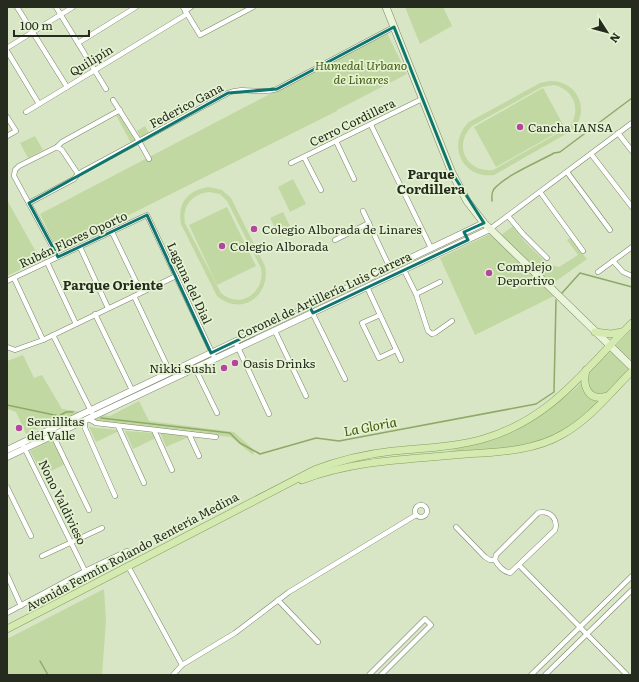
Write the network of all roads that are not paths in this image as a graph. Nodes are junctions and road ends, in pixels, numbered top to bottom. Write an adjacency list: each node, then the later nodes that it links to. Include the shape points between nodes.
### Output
1 (17, 7): 11 (street)
2 (56, 7): 9 (street)
3 (73, 7): 9 (street)
4 (136, 7): 12 (street)
5 (191, 7): 8 (street, Quilipín)
6 (253, 7): 8 (street, via 200,35)
7 (386, 7): 10 (main road)
8 (185, 11): 15 (street, Quilipín)
9 (60, 15): 11 (street); 12 (street)
10 (394, 27): 18 (main road); 28 (street, Federico Gana, via 277,89 232,92)
11 (32, 32): 13 (street); 16 (street)
12 (78, 43): 15 (street)
13 (7, 48)
14 (7, 51): 20 (street)
15 (95, 70): 16 (street, Quilipín); 17 (street)
16 (67, 87): 20 (street, Quilipín)
17 (106, 88)
18 (422, 99): 25 (street, Cerro Cordillera); 47 (main road, via 456,182)
19 (113, 100): 21 (street)
20 (39, 104): 22 (street, Quilipín)
21 (120, 110): 28 (street); 30 (street)
22 (26, 112)
23 (7, 117): 27 (street, via 16,131)
24 (632, 123): 26 (street, Coronel de Artillería Luis Carrera)
25 (371, 125): 29 (street, Cerro Cordillera); 56 (street)
26 (618, 133): 31 (street); 32 (street, Coronel de Artillería Luis Carrera)
27 (7, 136)
28 (139, 141): 34 (street); 37 (street, Federico Gana)
29 (336, 141): 33 (street, Cerro Cordillera); 38 (street)
30 (57, 147): 37 (street, via 62,150); 41 (street, via 15,170 14,176)
31 (632, 152)
32 (592, 154): 36 (street, Coronel de Artillería Luis Carrera); 42 (street)
33 (304, 157): 35 (street, Cerro Cordillera); 39 (street)
34 (149, 159)
35 (291, 163)
36 (567, 172): 40 (street, Coronel de Artillería Luis Carrera); 49 (street)
37 (78, 174): 41 (street, Federico Gana, via 74,179)
38 (354, 178)
39 (321, 190)
40 (540, 192): 45 (street, Coronel de Artillería Luis Carrera); 57 (street)
41 (29, 203): 58 (street)
42 (632, 207)
43 (363, 211): 46 (street)
44 (147, 215): 50 (street, Rubén Flores Oporto); 67 (street, Laguna del Dial)
45 (508, 216): 48 (street, Coronel de Artillería Luis Carrera); 60 (street)
46 (368, 223): 52 (street); 64 (street)
47 (484, 223): 48 (main road); 51 (street, Coronel de Artillería Luis Carrera)
48 (490, 229): 53 (street, Coronel de Artillería Luis Carrera); 86 (main road)
49 (610, 230)
50 (112, 232): 54 (street, Rubén Flores Oporto); 73 (street)
51 (464, 232): 53 (street); 56 (street, Coronel de Artillería Luis Carrera)
52 (335, 240)
53 (468, 240): 63 (street, Coronel de Artillería Luis Carrera)
54 (80, 247): 58 (street, Rubén Flores Oporto); 77 (street)
55 (632, 247): 61 (street)
56 (431, 248): 59 (street, Coronel de Artillería Luis Carrera)
57 (583, 251)
58 (58, 257): 62 (street, Rubén Flores Oporto)
59 (410, 258): 63 (street); 64 (street, Coronel de Artillería Luis Carrera)
60 (547, 258)
61 (613, 261): 66 (street); 68 (street, via 623,272)
62 (47, 262): 69 (street, Rubén Flores Oporto); 83 (street)
63 (413, 266): 65 (street, Coronel de Artillería Luis Carrera)
64 (390, 268): 76 (street, Coronel de Artillería Luis Carrera)
65 (404, 270): 72 (street, Coronel de Artillería Luis Carrera); 74 (street)
66 (598, 272)
67 (176, 276): 73 (street); 94 (street, Laguna del Dial)
68 (632, 276)
69 (14, 278): 70 (street, Rubén Flores Oporto); 88 (street)
70 (7, 281)
71 (440, 282): 74 (street)
72 (367, 287): 78 (street, Coronel de Artillería Luis Carrera); 80 (street)
73 (141, 292): 75 (street)
74 (416, 294): 81 (street, via 426,329 430,333 435,333)
75 (134, 296): 77 (street); 101 (street)
76 (309, 306): 78 (street); 89 (street, Coronel de Artillería Luis Carrera)
77 (108, 308): 79 (street)
78 (313, 313): 84 (street, Coronel de Artillería Luis Carrera); 103 (street)
79 (95, 314): 83 (street); 105 (street)
80 (380, 315): 93 (street); 93 (street, via 362,323 379,358)
81 (452, 320)
82 (632, 323): 85 (main road, Avenida Fermín Rolando Rentería Medina)
83 (76, 324): 87 (street)
84 (275, 331): 92 (street, Coronel de Artillería Luis Carrera); 106 (street)
85 (624, 331): 86 (main road, via 611,334); 90 (main road, Avenida Fermín Rolando Rentería Medina)
86 (595, 332): 90 (main road)
87 (53, 335): 88 (street); 108 (street)
88 (43, 340): 91 (street, via 15,350)
89 (235, 341): 92 (street); 94 (street, Coronel de Artillería Luis Carrera)
90 (610, 345): 97 (main road); 99 (main road, Avenida Fermín Rolando Rentería Medina)
91 (7, 347)
92 (238, 348): 95 (street, Coronel de Artillería Luis Carrera); 110 (street)
93 (396, 350): 96 (street)
94 (211, 353): 95 (street, Laguna del Dial); 101 (street, Coronel de Artillería Luis Carrera)
95 (215, 359): 98 (street, Coronel de Artillería Luis Carrera)
96 (401, 360)
97 (632, 367)
98 (195, 368): 109 (street); 111 (street, Coronel de Artillería Luis Carrera)
99 (586, 370): 107 (main road, via 584,381 587,390 598,398); 126 (main road, Avenida Fermín Rolando Rentería Medina, via 554,402 501,433 456,444 392,451 343,460 314,470)
100 (632, 371): 104 (main road, Avenida Fermín Rolando Rentería Medina)
101 (170, 372): 105 (street, Coronel de Artillería Luis Carrera)
102 (632, 378): 104 (main road)
103 (345, 379)
104 (622, 381): 107 (main road, Avenida Fermín Rolando Rentería Medina)
105 (132, 390): 108 (street, Coronel de Artillería Luis Carrera)
106 (306, 396)
107 (607, 396): 126 (main road, Avenida Fermín Rolando Rentería Medina, via 580,423 536,446 356,465 312,476)
108 (91, 410): 111 (street); 113 (street, Coronel de Artillería Luis Carrera)
109 (217, 413)
110 (269, 414)
111 (89, 419): 112 (street, via 96,423); 116 (street, Coronel de Artillería Luis Carrera); 127 (street, via 85,428)
112 (118, 426): 114 (street); 124 (street)
113 (50, 429): 116 (street); 118 (street, Coronel de Artillería Luis Carrera)
114 (154, 430): 115 (street); 123 (street)
115 (189, 434): 117 (street); 121 (street)
116 (53, 436): 119 (street, Coronel de Artillería Luis Carrera); 128 (street)
117 (216, 436)
118 (22, 442): 119 (street, Nono Valdivieso); 120 (street, Coronel de Artillería Luis Carrera)
119 (25, 449): 122 (street, Coronel de Artillería Luis Carrera); 133 (street, Nono Valdivieso)
120 (7, 450)
121 (199, 456)
122 (7, 457)
123 (172, 470)
124 (144, 483)
125 (7, 487): 132 (street)
126 (268, 493): 138 (main road, Avenida Fermín Rolando Rentería Medina)
127 (115, 496)
128 (89, 510)
129 (416, 515): 143 (street)
130 (456, 527): 136 (street, via 484,557)
131 (102, 528): 133 (street)
132 (31, 536)
133 (72, 543): 135 (street); 139 (street, Nono Valdivieso)
134 (127, 551): 139 (street)
135 (42, 556)
136 (495, 560): 137 (street, via 507,573); 137 (street, via 496,555 538,513 549,514 555,520 555,530)
137 (519, 565): 146 (street)
138 (128, 566): 147 (main road, Avenida Fermín Rolando Rentería Medina); 150 (street)
139 (86, 571): 144 (street)
140 (7, 575): 144 (street)
141 (632, 576): 146 (street)
142 (632, 590): 148 (street)
143 (278, 600): 149 (street); 150 (street, via 235,633)
144 (21, 606): 145 (street)
145 (7, 613)
146 (579, 627): 148 (street); 154 (street)
147 (7, 629)
148 (586, 634): 155 (street); 156 (street)
149 (318, 642)
150 (182, 665): 151 (street)
151 (173, 675)
152 (369, 675): 153 (street, via 425,619 431,625)
153 (381, 675)
154 (531, 675)
155 (545, 675)
156 (627, 675)

